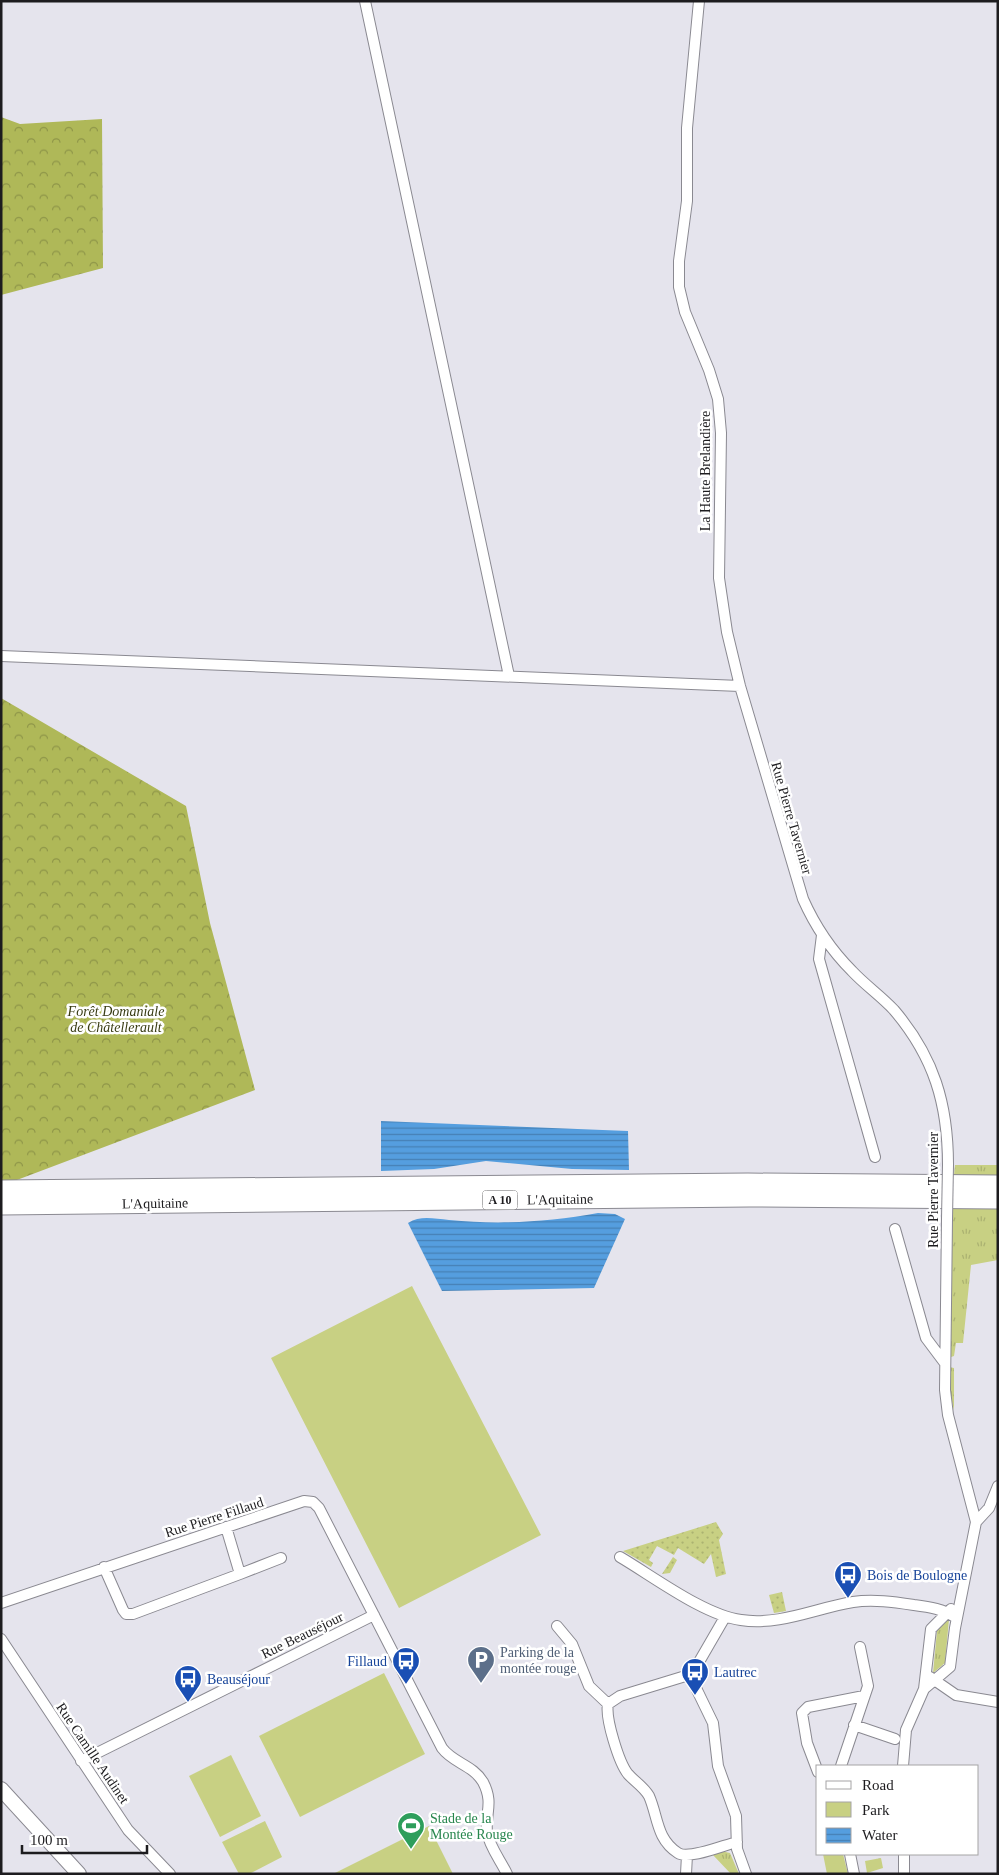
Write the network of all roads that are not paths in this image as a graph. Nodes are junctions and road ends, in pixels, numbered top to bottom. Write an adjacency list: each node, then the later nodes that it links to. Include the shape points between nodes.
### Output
1 (366, 1): 4 (street)
2 (699, 1): 5 (street, La Haute Brelandière, via 688,119 687,201 679,288 718,400 721,433 719,578 723,614)
3 (1, 656): 4 (street)
4 (509, 676): 5 (street)
5 (740, 686): 6 (street, Rue Pierre Tavernier, via 795,876 808,912)
6 (822, 935): 7 (street, via 819,959); 13 (street, Rue Pierre Tavernier, bridge, via 853,973 893,1009 917,1041 942,1097 948,1165)
7 (875, 1157)
8 (998, 1185): 9 (highway, L'Aquitaine / A 10, via 748,1182)
9 (1, 1190)
10 (998, 1199): 11 (highway, L'Aquitaine / A 10, via 758,1197)
11 (1, 1205)
12 (895, 1229): 13 (street, via 926,1338)
13 (944, 1362): 15 (street, Rue Pierre Tavernier, via 948,1415)
14 (998, 1486): 15 (street, via 989,1508)
15 (976, 1522): 21 (street, Rue Pierre Tavernier)
16 (226, 1527): 19 (street, Rue Pierre Fillaud); 20 (street); 24 (street, Rue Pierre Fillaud, via 304,1501 313,1502)
17 (620, 1557): 25 (street)
18 (281, 1558): 20 (street)
19 (104, 1567): 20 (street, via 123,1610 129,1614); 22 (street, Rue Pierre Fillaud)
20 (240, 1574)
21 (961, 1596): 23 (street, Rue Pierre Tavernier); 26 (street, Rue Pierre Tavernier)
22 (1, 1603)
23 (948, 1611): 25 (street, via 867,1601 779,1619); 26 (street); 30 (street, Rue Pierre Tavernier, via 931,1629)
24 (374, 1615): 39 (street, Rue Beauséjour); 50 (street, via 442,1748 469,1766 484,1784 489,1804 487,1833)
25 (725, 1617): 31 (street)
26 (957, 1618): 32 (street, Rue Pierre Tavernier, via 950,1667)
27 (558, 1626): 36 (street, via 572,1644 589,1686)
28 (1, 1639): 39 (street, Rue Camille Audinet)
29 (860, 1647): 34 (street, via 868,1686)
30 (926, 1672): 32 (street); 33 (street, Rue Pierre Tavernier)
31 (692, 1674): 36 (street, via 620,1696); 44 (street, via 713,1723 718,1766 736,1816)
32 (936, 1680): 33 (street, Rue Pierre Tavernier); 35 (street, via 956,1695)
33 (924, 1689): 41 (street, Rue Pierre Tavernier, via 906,1730)
34 (864, 1696): 37 (street); 42 (street, via 808,1707 802,1713 807,1743)
35 (998, 1702)
36 (608, 1704): 45 (street, via 608,1716 622,1764 648,1794 665,1840 678,1852)
37 (854, 1725): 38 (street); 40 (street)
38 (895, 1739)
39 (82, 1761): 49 (street, Rue Camille Audinet, via 128,1830)
40 (840, 1765)
41 (903, 1765)
42 (816, 1767)
43 (1, 1789): 48 (street)
44 (737, 1842): 45 (street); 52 (street)
45 (687, 1855): 51 (street)
46 (850, 1855): 53 (street)
47 (904, 1855): 54 (street)
48 (79, 1874)
49 (170, 1874)
50 (507, 1874)
51 (686, 1874)
52 (746, 1874)
53 (854, 1874)
54 (904, 1874)

